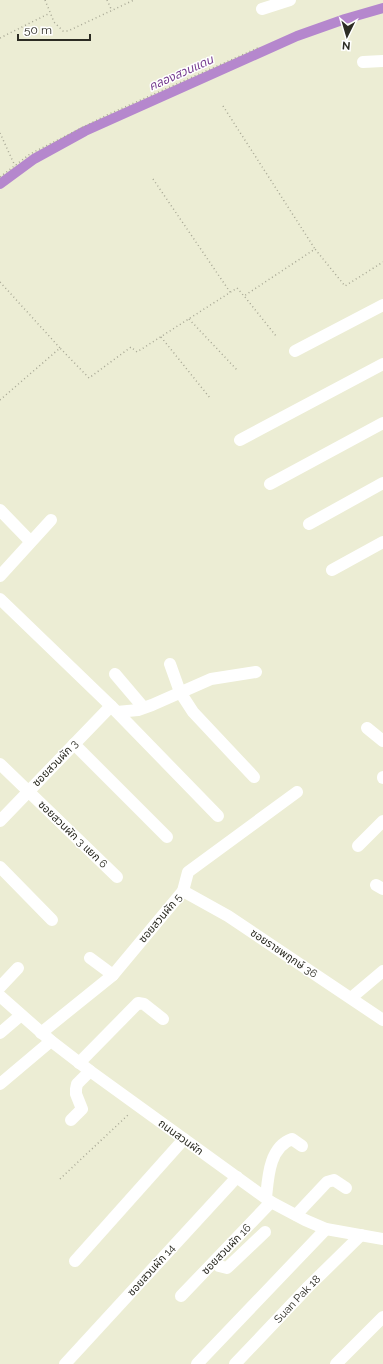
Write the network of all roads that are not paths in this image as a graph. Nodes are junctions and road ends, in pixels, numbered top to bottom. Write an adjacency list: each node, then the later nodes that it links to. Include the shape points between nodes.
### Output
1 (290, 0): 2 (street)
2 (262, 9)
3 (383, 61): 4 (street)
4 (363, 62)
5 (383, 305): 6 (street)
6 (295, 351)
7 (383, 364): 9 (street)
8 (383, 423): 11 (street)
9 (240, 440)
10 (383, 483): 14 (street)
11 (270, 484)
12 (0, 510): 15 (street)
13 (51, 520): 15 (street)
14 (310, 524)
15 (30, 541): 18 (street)
16 (383, 542): 17 (street)
17 (332, 570)
18 (0, 576)
19 (0, 599): 25 (street)
20 (170, 664): 23 (street)
21 (256, 672): 23 (street, via 211,679)
22 (115, 674): 24 (street)
23 (180, 692): 24 (street); 30 (street, via 193,712)
24 (143, 707): 25 (street)
25 (114, 709): 28 (street, ซอยสวนผัก 3); 33 (street)
26 (367, 728): 27 (street)
27 (383, 741)
28 (74, 744): 31 (street, ซอยสวนผัก 3); 36 (street)
29 (0, 764): 31 (street, ซอยสวนผัก 3 แยก 6)
30 (254, 777)
31 (28, 791): 34 (street, ซอยสวนผัก 3); 39 (street, ซอยสวนผัก 3 แยก 6)
32 (297, 792): 40 (street, ซอยสวนผัก 5, via 188,872)
33 (218, 816)
34 (0, 821)
35 (383, 821): 37 (street)
36 (167, 837)
37 (358, 846)
38 (0, 867): 41 (street)
39 (117, 877)
40 (183, 891): 45 (street, ซอยสวนผัก 5); 48 (street, ซอยราชพฤกษ์ 36, via 228,916)
41 (52, 920)
42 (90, 958): 45 (street)
43 (18, 968): 46 (street)
44 (383, 971): 48 (street)
45 (113, 976): 53 (street, ซอยสวนผัก 5)
46 (0, 987)
47 (0, 996): 49 (street, ถนนสวนผัก)
48 (352, 998): 51 (street, ซอยราชพฤกษ์ 36)
49 (20, 1016): 52 (street); 53 (street, ถนนสวนผัก)
50 (163, 1019): 55 (street, via 144,1004 138,1003)
51 (383, 1020)
52 (0, 1033)
53 (41, 1033): 54 (street, ถนนสวนผัก)
54 (51, 1041): 55 (street, ถนนสวนผัก); 57 (street)
55 (79, 1063): 56 (street, ถนนสวนผัก)
56 (90, 1071): 58 (street, via 77,1084 76,1094 82,1109); 59 (street, ถนนสวนผัก)
57 (0, 1084)
58 (71, 1120)
59 (184, 1139): 61 (street, ถนนสวนผัก); 69 (street)
60 (302, 1146): 63 (street, via 292,1139 288,1140 272,1158)
61 (237, 1177): 63 (street, ถนนสวนผัก); 73 (street, ซอยสวนผัก 14)
62 (346, 1188): 64 (street, via 334,1180 327,1182)
63 (268, 1200): 64 (street, ถนนสวนผัก); 70 (street, ซอยสวนผัก 16)
64 (296, 1215): 65 (street, ถนนสวนผัก)
65 (326, 1229): 67 (street, ถนนสวนผัก); 74 (street)
66 (265, 1232): 70 (street, via 227,1268 219,1266)
67 (361, 1235): 68 (street, ถนนสวนผัก); 75 (street, Suan Pak 18)
68 (383, 1239)
69 (75, 1261)
70 (215, 1261): 71 (street, ซอยสวนผัก 16)
71 (181, 1296)
72 (383, 1317): 76 (street)
73 (65, 1364)
74 (197, 1364)
75 (235, 1364)
76 (336, 1364)

